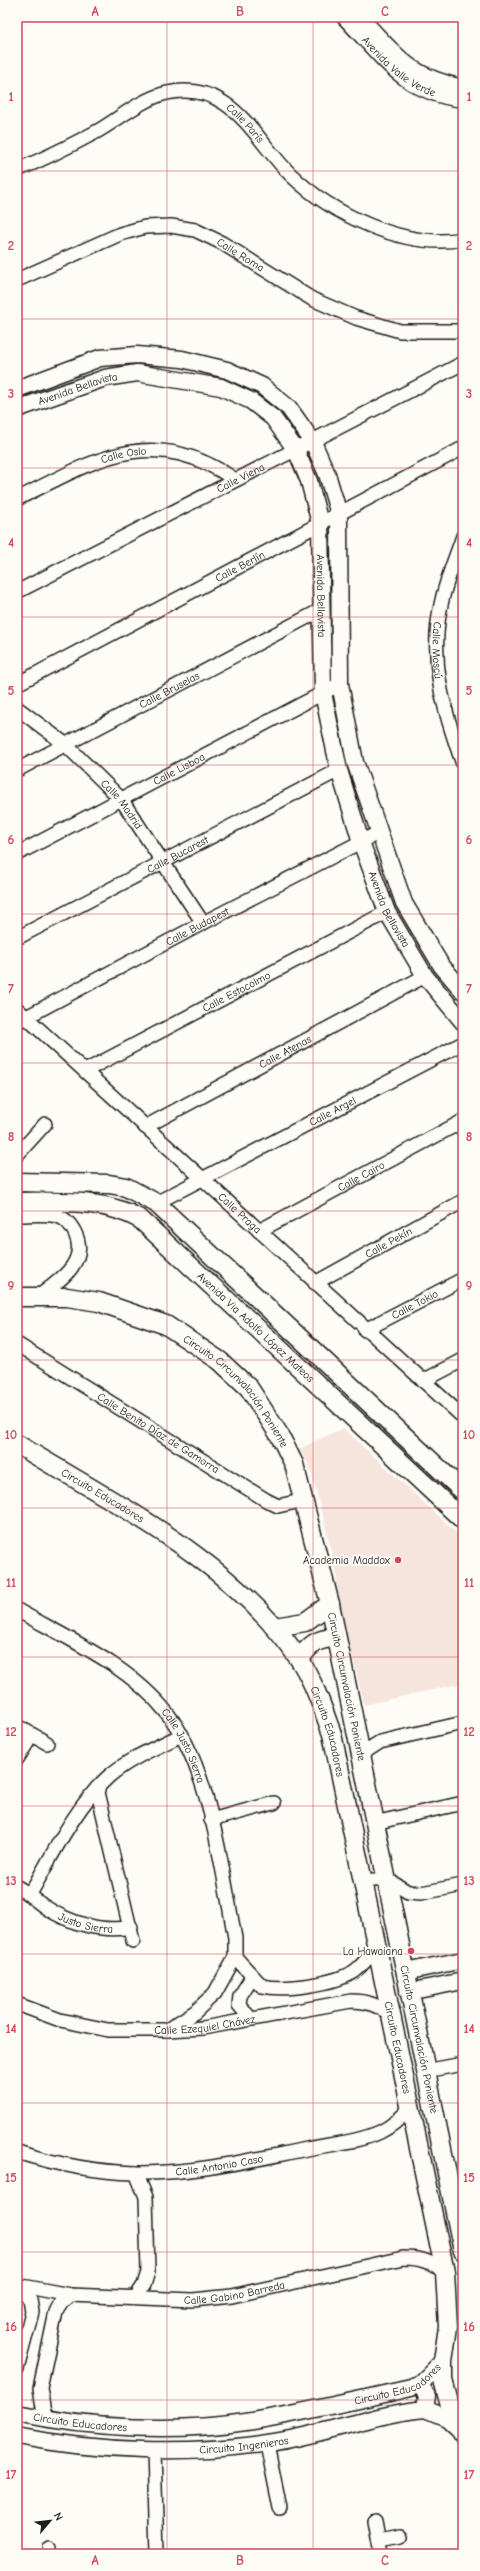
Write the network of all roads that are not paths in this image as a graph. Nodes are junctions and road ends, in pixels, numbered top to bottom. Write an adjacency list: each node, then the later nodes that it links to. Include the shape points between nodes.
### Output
1 (345, 17): 4 (street, Avenida Valle Verde, via 397,73 435,93)
2 (359, 17): 3 (street, Avenida Valle Verde, via 406,65 423,76)
3 (463, 88)
4 (463, 99)
5 (17, 170): 6 (street, Calle París, via 96,131 146,101 168,93 191,92 216,98 238,112 291,175 312,192 359,220 412,239 433,242)
6 (463, 239)
7 (17, 280): 8 (street, Calle Roma, via 120,234 145,227 171,226 195,230 222,243 312,299 356,318 400,330)
8 (463, 330)
9 (463, 363): 12 (street, Calle Viena)
10 (17, 389): 12 (street, Avenida Bellavista, via 100,358 137,355 182,359 227,370 262,386 289,408)
11 (17, 409): 14 (street, Avenida Bellavista, via 105,378 138,373 221,387 251,401 273,418)
12 (313, 442): 14 (street, Calle Viena); 17 (street, Avenida Bellavista, via 327,474)
13 (463, 448): 17 (street, Calle Berlín)
14 (296, 450): 15 (street, Calle Viena); 18 (street, Avenida Bellavista, via 309,480)
15 (234, 479): 16 (street, Calle Oslo, via 211,464 182,455 154,450 121,452 96,459); 20 (street, Calle Viena)
16 (17, 498)
17 (339, 514): 18 (street, Calle Berlín); 23 (street, Avenida Bellavista)
18 (320, 523): 21 (street, Avenida Bellavista); 22 (street, Calle Berlín)
19 (463, 536): 27 (street, Calle Moscú, via 442,599 437,648 438,682 446,716)
20 (17, 592)
21 (322, 610): 24 (street, Avenida Bellavista); 26 (street, Calle Bruselas)
22 (17, 684)
23 (340, 684): 24 (street, Calle Lisboa); 31 (street, Avenida Bellavista, via 355,762)
24 (323, 693): 29 (street, Avenida Bellavista); 30 (street, Calle Lisboa)
25 (17, 708): 26 (street, Calle Madrid)
26 (65, 744): 28 (street, Calle Bruselas); 30 (street, Calle Madrid)
27 (463, 764)
28 (17, 770)
29 (339, 770): 32 (street, Avenida Bellavista); 34 (street, Calle Bucarest)
30 (121, 800): 33 (street, Calle Lisboa); 34 (street, Calle Madrid)
31 (378, 833): 32 (street, Calle Budapest); 39 (street, Avenida Bellavista, via 404,903 441,965)
32 (361, 842): 35 (street, Avenida Bellavista); 36 (street, Calle Budapest)
33 (17, 854)
34 (165, 862): 36 (street, Calle Madrid); 37 (street, Calle Bucarest)
35 (387, 912): 38 (street, Avenida Bellavista); 43 (street, Calle Estocolmo)
36 (203, 923): 40 (street, Calle Budapest)
37 (17, 938)
38 (425, 976): 41 (street, Avenida Bellavista); 46 (street, Calle Atenas)
39 (463, 991)
40 (20, 1016): 43 (street, Calle Praga)
41 (463, 1022)
42 (463, 1043): 48 (street, Calle Argel)
43 (85, 1072): 46 (street, Calle Praga)
44 (463, 1121): 54 (street, Calle Cairo)
45 (45, 1124): 47 (street)
46 (145, 1127): 48 (street, Calle Praga)
47 (17, 1155)
48 (202, 1179): 52 (street, Calle Argel); 54 (street, Calle Praga)
49 (17, 1182): 52 (main road, Avenida Via Adolfo López Mateos, via 109,1184 126,1187)
50 (463, 1201): 56 (street, Calle Pekín)
51 (17, 1202): 67 (main road, Avenida Via Adolfo López Mateos, via 100,1204 122,1209 140,1219)
52 (156, 1203): 65 (main road, Avenida Via Adolfo López Mateos)
53 (17, 1215): 57 (street, via 56,1216 69,1222 77,1237 78,1255 71,1269)
54 (259, 1232): 56 (street, Calle Praga)
55 (463, 1279): 59 (street, Calle Tokio)
56 (315, 1283): 59 (street, Calle Praga)
57 (39, 1296): 58 (main road, Circuito Circunvalación Poniente); 66 (main road, Circuito Circunvalación Poniente, via 99,1302 137,1313 166,1325 220,1361 249,1388 263,1407 294,1464)
58 (17, 1297)
59 (366, 1330): 62 (street, Calle Praga)
60 (17, 1344): 66 (street, Calle Benito Díaz de Gamorra, via 266,1500 278,1506)
61 (463, 1360): 62 (street)
62 (423, 1381): 63 (street, Calle Praga)
63 (463, 1417)
64 (17, 1444): 70 (main road, Circuito Educadores, via 185,1548 230,1582)
65 (463, 1491)
66 (305, 1500): 68 (main road, Circuito Circunvalación Poniente)
67 (463, 1520)
68 (330, 1604): 70 (main road, via 305,1622); 71 (main road, Circuito Circunvalación Poniente)
69 (17, 1610): 76 (street, Calle Justo Sierra, via 106,1660 140,1686 167,1712)
70 (275, 1627): 72 (main road, Circuito Educadores)
71 (336, 1638): 72 (main road, via 314,1642 305,1650); 78 (main road, Circuito Circunvalación Poniente)
72 (300, 1660): 86 (main road, Circuito Educadores, via 332,1734)
73 (463, 1723): 78 (street, via 380,1742)
74 (17, 1726): 75 (street)
75 (32, 1735): 77 (street); 79 (street)
76 (182, 1735): 80 (street, via 123,1766); 83 (street, Calle Justo Sierra, via 193,1759)
77 (47, 1744)
78 (360, 1755): 84 (main road, Circuito Circunvalación Poniente)
79 (17, 1758)
80 (97, 1788): 89 (street, via 63,1836); 90 (street, Justo Sierra)
81 (274, 1803): 83 (street)
82 (463, 1803): 84 (street)
83 (211, 1820): 93 (street, Calle Justo Sierra, via 235,1938)
84 (374, 1822): 85 (main road, Circuito Circunvalación Poniente)
85 (386, 1879): 86 (street); 87 (street, via 408,1892 421,1893); 95 (main road, Circuito Circunvalación Poniente)
86 (362, 1881): 92 (main road, Circuito Educadores)
87 (463, 1885)
88 (17, 1887): 89 (street, Justo Sierra)
89 (30, 1894): 90 (street, Justo Sierra, via 61,1916 99,1928 113,1930)
90 (131, 1927): 91 (street)
91 (133, 1942)
92 (376, 1948): 96 (street, via 365,1963 354,1972 340,1978 290,1989 276,1989 262,1986); 100 (main road, Circuito Educadores)
93 (235, 1957): 96 (street); 102 (street, Calle Justo Sierra, via 207,2003)
94 (463, 1960): 95 (street)
95 (405, 1972): 98 (main road, Circuito Circunvalación Poniente)
96 (252, 1977): 101 (street, via 240,1996 239,2005)
97 (463, 1980): 98 (street)
98 (408, 1992): 104 (main road, Circuito Circunvalación Poniente)
99 (17, 2004): 102 (street, Calle Ezequiel Chávez, via 60,2020 108,2030)
100 (390, 2014): 101 (street, Calle Ezequiel Chávez, via 367,2001 351,2001); 105 (main road, Circuito Educadores)
101 (251, 2019): 102 (street, Calle Ezequiel Chávez, via 203,2028)
102 (167, 2030)
103 (463, 2064): 104 (street)
104 (425, 2071): 108 (main road, Circuito Circunvalación Poniente)
105 (411, 2107): 107 (street, Calle Antonio Caso, via 399,2120 369,2136 243,2161 186,2170); 109 (main road, Circuito Educadores)
106 (17, 2152): 107 (street, Calle Antonio Caso, via 43,2160 87,2168)
107 (136, 2173): 112 (street, via 146,2197 148,2272 144,2285)
108 (463, 2250)
109 (445, 2272): 112 (street, Calle Gabino Barreda, via 433,2263 418,2258 403,2258 232,2296 193,2300); 113 (main road, Circuito Educadores)
110 (19, 2286): 111 (street, Calle Gabino Barreda); 115 (street, via 30,2300 32,2312)
111 (70, 2295): 112 (street, Calle Gabino Barreda); 119 (street, via 61,2302 56,2312 40,2388)
112 (136, 2297)
113 (456, 2324): 114 (main road, Circuito Educadores)
114 (443, 2361): 116 (street, Circuito Educadores); 120 (main road, via 446,2394)
115 (17, 2369)
116 (420, 2384): 117 (street, via 427,2396); 119 (street, Circuito Educadores, via 321,2408 252,2421 179,2427 112,2426)
117 (425, 2409): 120 (street, via 448,2418); 122 (street, Circuito Ingenieros)
118 (17, 2413): 119 (street, Circuito Educadores)
119 (45, 2419)
120 (462, 2433)
121 (17, 2436): 123 (street, Circuito Ingenieros, via 49,2442)
122 (268, 2444): 123 (street, Circuito Ingenieros); 124 (street)
123 (154, 2451): 128 (street)
124 (280, 2508)
125 (375, 2521): 127 (street)
126 (401, 2536): 127 (street)
127 (379, 2540): 129 (street)
128 (157, 2554)
129 (381, 2554)

